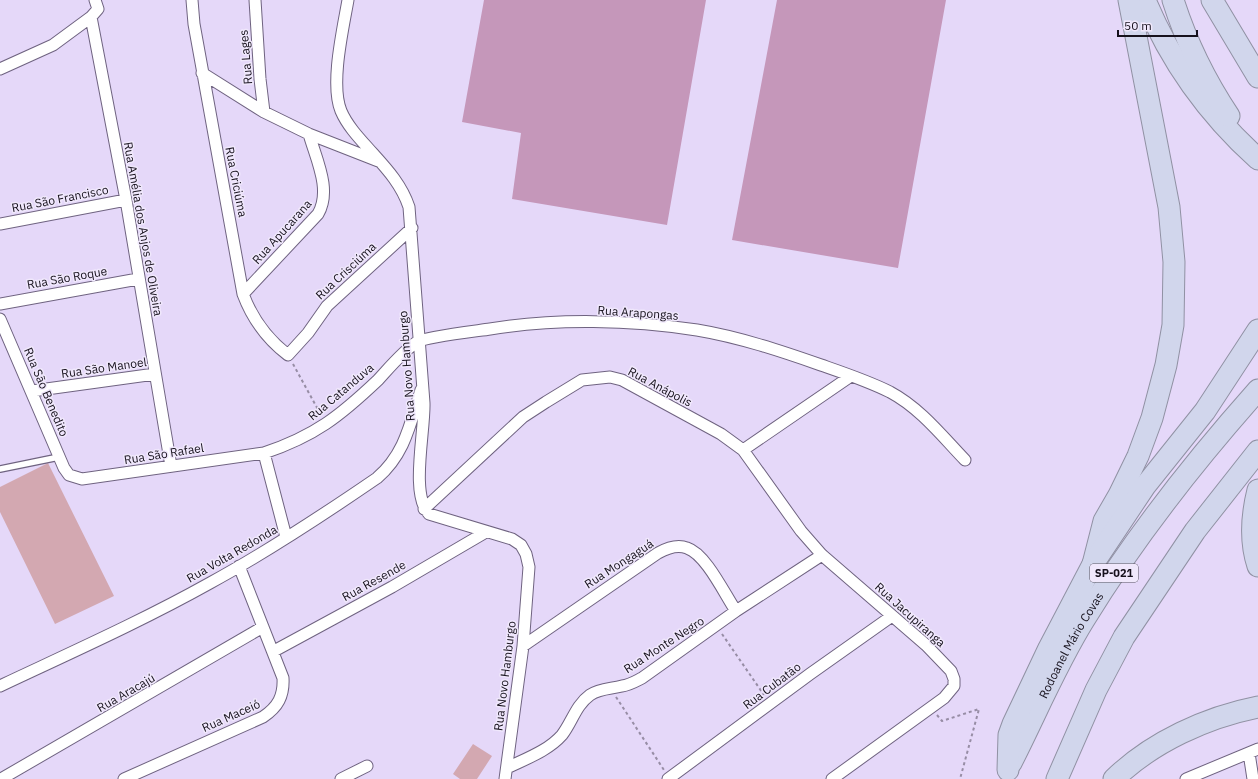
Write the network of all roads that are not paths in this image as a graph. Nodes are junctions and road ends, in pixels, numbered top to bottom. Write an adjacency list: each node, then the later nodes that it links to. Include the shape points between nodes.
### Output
1 (107, 0): 9 (street)
2 (192, 0): 11 (street, Rua Criciúma)
3 (255, 0): 13 (street, Rua Lages)
4 (348, 0): 17 (street, Rua Novo Hamburgo, via 336,83 337,96 346,121)
5 (1129, 0): 46 (highway, via 1169,207 1174,262 1173,325 1152,418 1138,456 1104,521)
6 (1145, 0): 16 (highway, via 1167,45 1210,111 1233,137)
7 (1173, 0): 15 (highway, via 1202,70 1223,106)
8 (1212, 0): 12 (highway)
9 (95, 9): 10 (street, via 53,45); 18 (street, Rua Amélia dos Anjos de Oliveira)
10 (0, 69)
11 (202, 73): 13 (street); 22 (street, Rua Criciúma)
12 (1258, 76)
13 (264, 112): 14 (street)
14 (309, 134): 17 (street); 22 (street, Rua Apucarana, via 324,187 323,206)
15 (1258, 154)
16 (1258, 159)
17 (380, 161): 20 (street, Rua Novo Hamburgo, via 405,194)
18 (126, 200): 19 (street, Rua São Francisco); 21 (street, Rua Amélia dos Anjos de Oliveira)
19 (0, 224)
20 (412, 228): 26 (street, Rua Novo Hamburgo); 27 (street, Rua Crisciúma, via 327,306 308,333)
21 (138, 279): 23 (street, Rua São Roque); 28 (street, Rua Amélia dos Anjos de Oliveira)
22 (243, 294): 27 (street, Rua Criciúma, via 248,308 270,340)
23 (0, 304)
24 (0, 319): 32 (street, Rua São Benedito)
25 (1258, 330): 46 (highway, via 1204,411 1145,486)
26 (418, 341): 29 (street, Rua Arapongas, via 507,326 631,324 698,330 742,340); 30 (street, Rua Novo Hamburgo); 35 (street, Rua Catanduva, via 326,425 290,444)
27 (288, 354)
28 (155, 374): 32 (street, Rua São Manoel); 38 (street, Rua Amélia dos Anjos de Oliveira)
29 (851, 376): 33 (street); 37 (street, Rua Arapongas, via 890,392 907,403 928,420)
30 (422, 386): 42 (street, Rua Novo Hamburgo, via 424,420 418,486); 44 (street, Rua Volta Redonda, via 406,438 389,467 349,497)
31 (1258, 390): 59 (highway, Rodoanel Mário Covas / SP-021, via 1143,531 1111,578 1083,621)
32 (32, 391): 36 (street, Rua São Benedito)
33 (743, 450): 42 (street, Rua Anápolis, via 721,434 622,380 610,377 590,378 568,388 523,417); 45 (street, Rua Jacupiranga, via 801,531)
34 (1258, 452): 65 (highway, via 1195,531 1124,638 1096,690)
35 (264, 453): 38 (street, Rua São Rafael); 44 (street)
36 (59, 456): 39 (lane); 40 (street, Rua São Benedito)
37 (965, 460)
38 (171, 466): 40 (street, Rua São Rafael, via 92,479)
39 (0, 469)
40 (68, 475)
41 (1258, 490): 48 (highway, via 1254,506 1253,542)
42 (424, 509): 43 (street, Rua Novo Hamburgo, via 442,519)
43 (486, 532): 52 (street, Rua Novo Hamburgo, via 512,539 521,545 526,554 529,567); 53 (street, Rua Resende)
44 (286, 537): 47 (street, Rua Volta Redonda)
45 (822, 555): 49 (street, Rua Monte Negro); 50 (street, Rua Jacupiranga)
46 (1093, 564): 59 (highway, via 1013,724 1009,735)
47 (239, 566): 51 (street, Rua Maceió); 54 (street, Rua Volta Redonda, via 118,630)
48 (1258, 566)
49 (736, 611): 52 (street, Rua Mongaguá, via 699,556 688,548 676,546 658,553); 58 (street, Rua Monte Negro, via 642,678 622,686 599,690 584,700 554,742)
50 (892, 616): 60 (street, Rua Cubatão); 64 (street, Rua Jacupiranga, via 951,671 954,686 944,698)
51 (263, 627): 53 (street, Rua Maceió); 61 (street, Rua Aracajú)
52 (522, 646): 58 (street, Rua Novo Hamburgo)
53 (274, 651): 62 (street, Rua Maceió, via 284,689 273,710 263,717)
54 (0, 686)
55 (1258, 707): 66 (highway, via 1215,719 1185,731 1152,750)
56 (1253, 751): 67 (street); 68 (street)
57 (367, 766): 63 (street)
58 (506, 774)
59 (1007, 774)
60 (668, 778)
61 (1, 779)
62 (124, 779)
63 (341, 779)
64 (832, 779)
65 (1057, 779)
66 (1114, 779)
67 (1186, 779)
68 (1253, 779)

